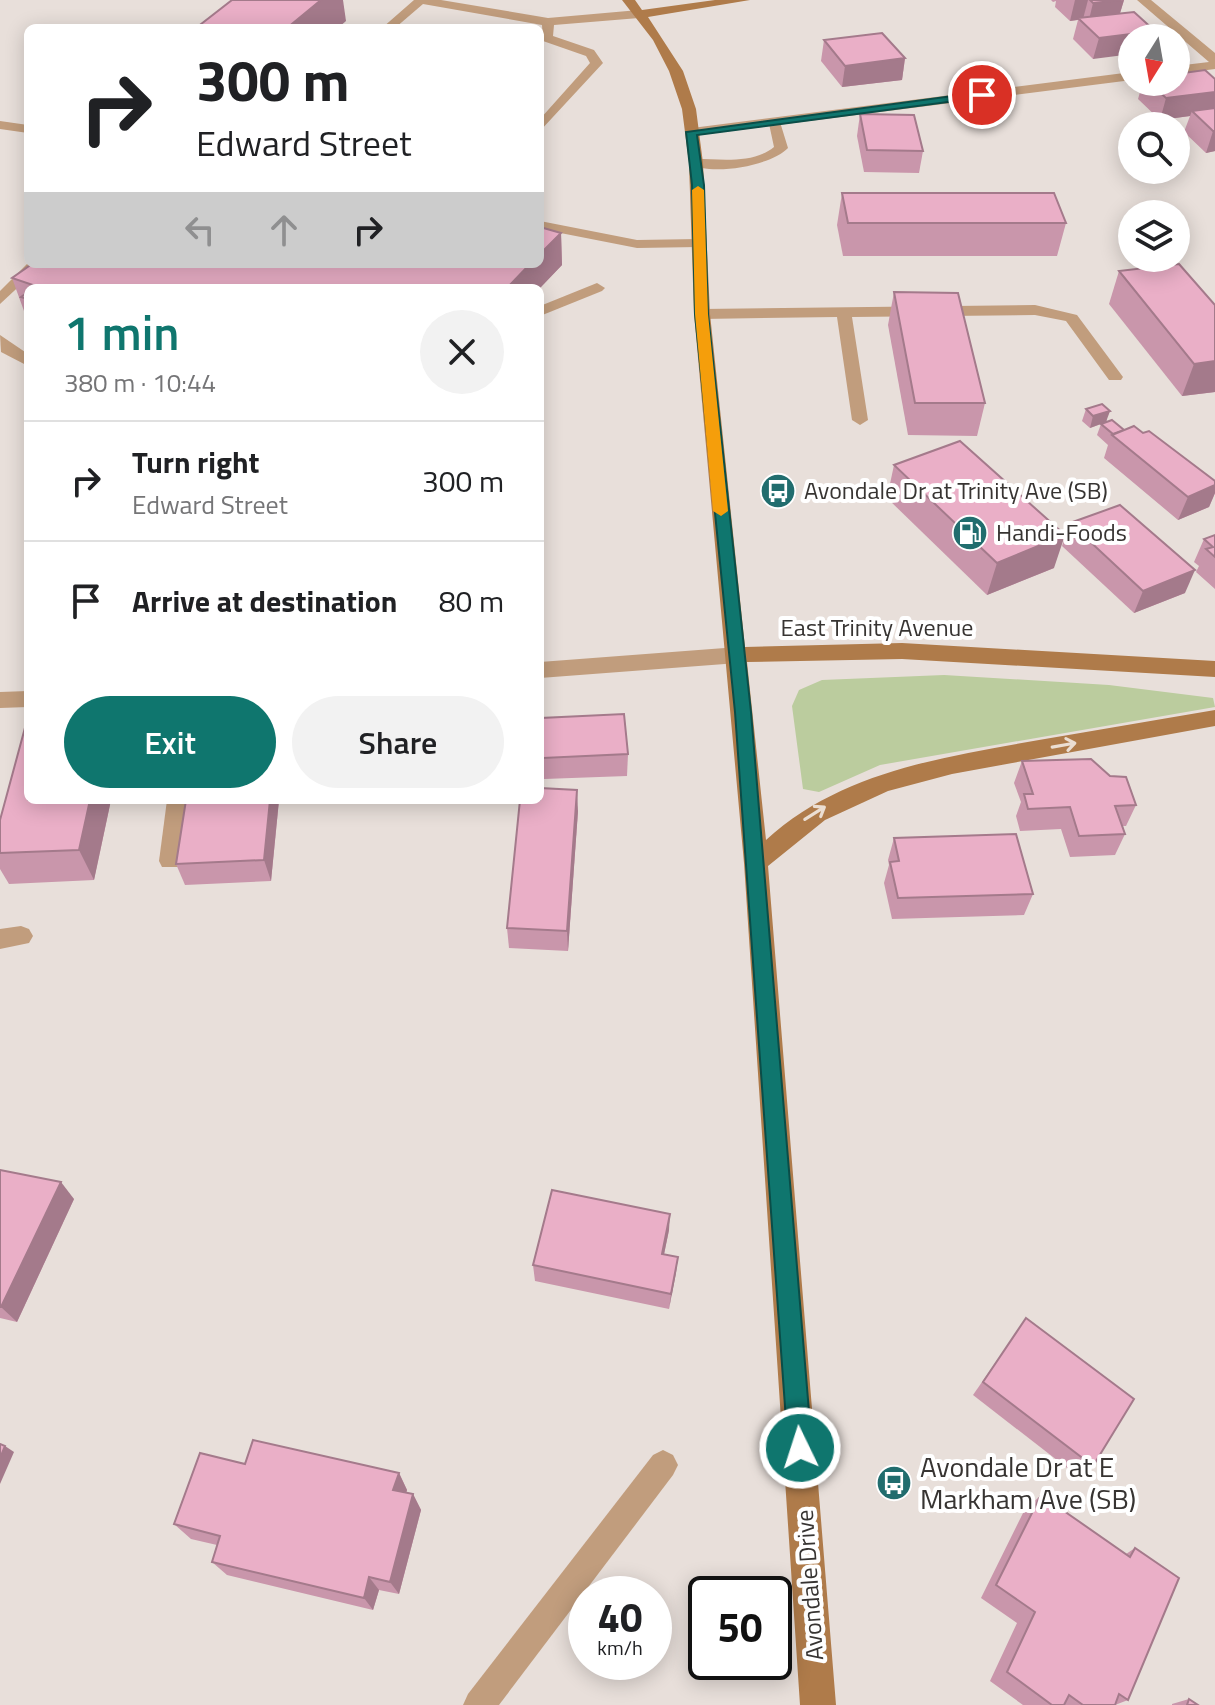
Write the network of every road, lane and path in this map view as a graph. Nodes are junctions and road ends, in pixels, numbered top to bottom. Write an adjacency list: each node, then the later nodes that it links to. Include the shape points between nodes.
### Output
1 (421, 0): 6 (lane); 7 (lane)
2 (628, 0): 5 (main road, Avondale Drive)
3 (744, 0): 5 (main road)
4 (1143, 0): 10 (street)
5 (639, 14): 6 (lane); 17 (main road, Avondale Drive, via 676,71)
6 (548, 22): 8 (lane)
7 (393, 24)
8 (544, 36)
9 (544, 40): 14 (lane, via 590,53 597,63)
10 (1215, 62): 11 (street)
11 (1190, 67)
12 (1118, 78): 13 (street)
13 (773, 122): 17 (street); 18 (lane, via 781,148 774,155 755,162)
14 (544, 123)
15 (0, 125): 16 (street)
16 (24, 128)
17 (692, 132): 18 (main road, Avondale Drive)
18 (696, 163): 20 (main road, Avondale Drive)
19 (544, 226): 20 (lane, via 637,244)
20 (698, 243): 25 (main road, Avondale Drive)
21 (32, 268): 23 (lane)
22 (597, 288): 24 (lane)
23 (0, 299)
24 (544, 309)
25 (702, 314): 26 (lane); 31 (main road, Avondale Drive)
26 (844, 314): 29 (lane, via 1035,310 1071,318); 30 (lane)
27 (0, 340): 28 (lane)
28 (24, 359)
29 (1115, 377)
30 (860, 420)
31 (738, 655): 32 (main road, East Trinity Avenue, via 902,651); 33 (street, East Trinity Avenue); 39 (main road, Avondale Drive)
32 (1215, 669)
33 (544, 670)
34 (24, 700): 35 (street)
35 (1, 705)
36 (1215, 718): 39 (main road, one-way to 36, via 780,838 827,806 906,774)
37 (177, 804): 38 (lane)
38 (170, 861)
39 (756, 863): 42 (main road, Avondale Drive)
40 (663, 1465): 41 (lane)
41 (479, 1705)
42 (818, 1705)

